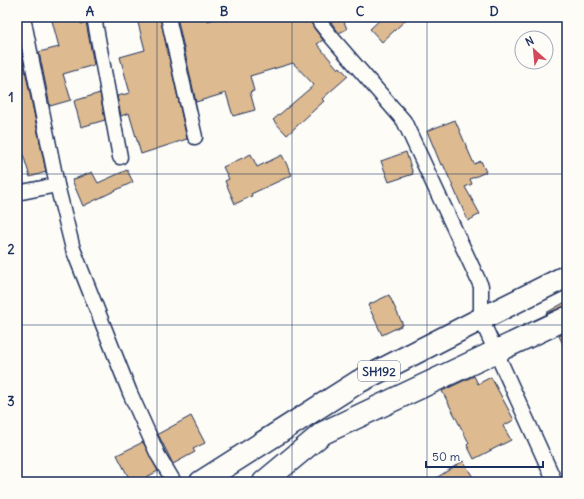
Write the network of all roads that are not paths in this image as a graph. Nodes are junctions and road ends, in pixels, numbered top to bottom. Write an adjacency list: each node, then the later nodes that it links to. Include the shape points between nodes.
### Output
1 (23, 17): 7 (street)
2 (94, 17): 6 (street)
3 (168, 17): 5 (street)
4 (317, 17): 11 (street, via 320,24 404,121 481,286)
5 (196, 137)
6 (120, 157)
7 (57, 185): 8 (street); 13 (street, via 73,249 130,393 158,455)
8 (17, 193)
9 (567, 276): 11 (main road, SH192)
10 (567, 318): 12 (main road, SH192)
11 (481, 319): 12 (street); 14 (main road, SH192, via 358,382)
12 (496, 352): 15 (main road, SH192, via 323,433); 16 (street)
13 (174, 482)
14 (201, 482)
15 (264, 482)
16 (555, 482)

